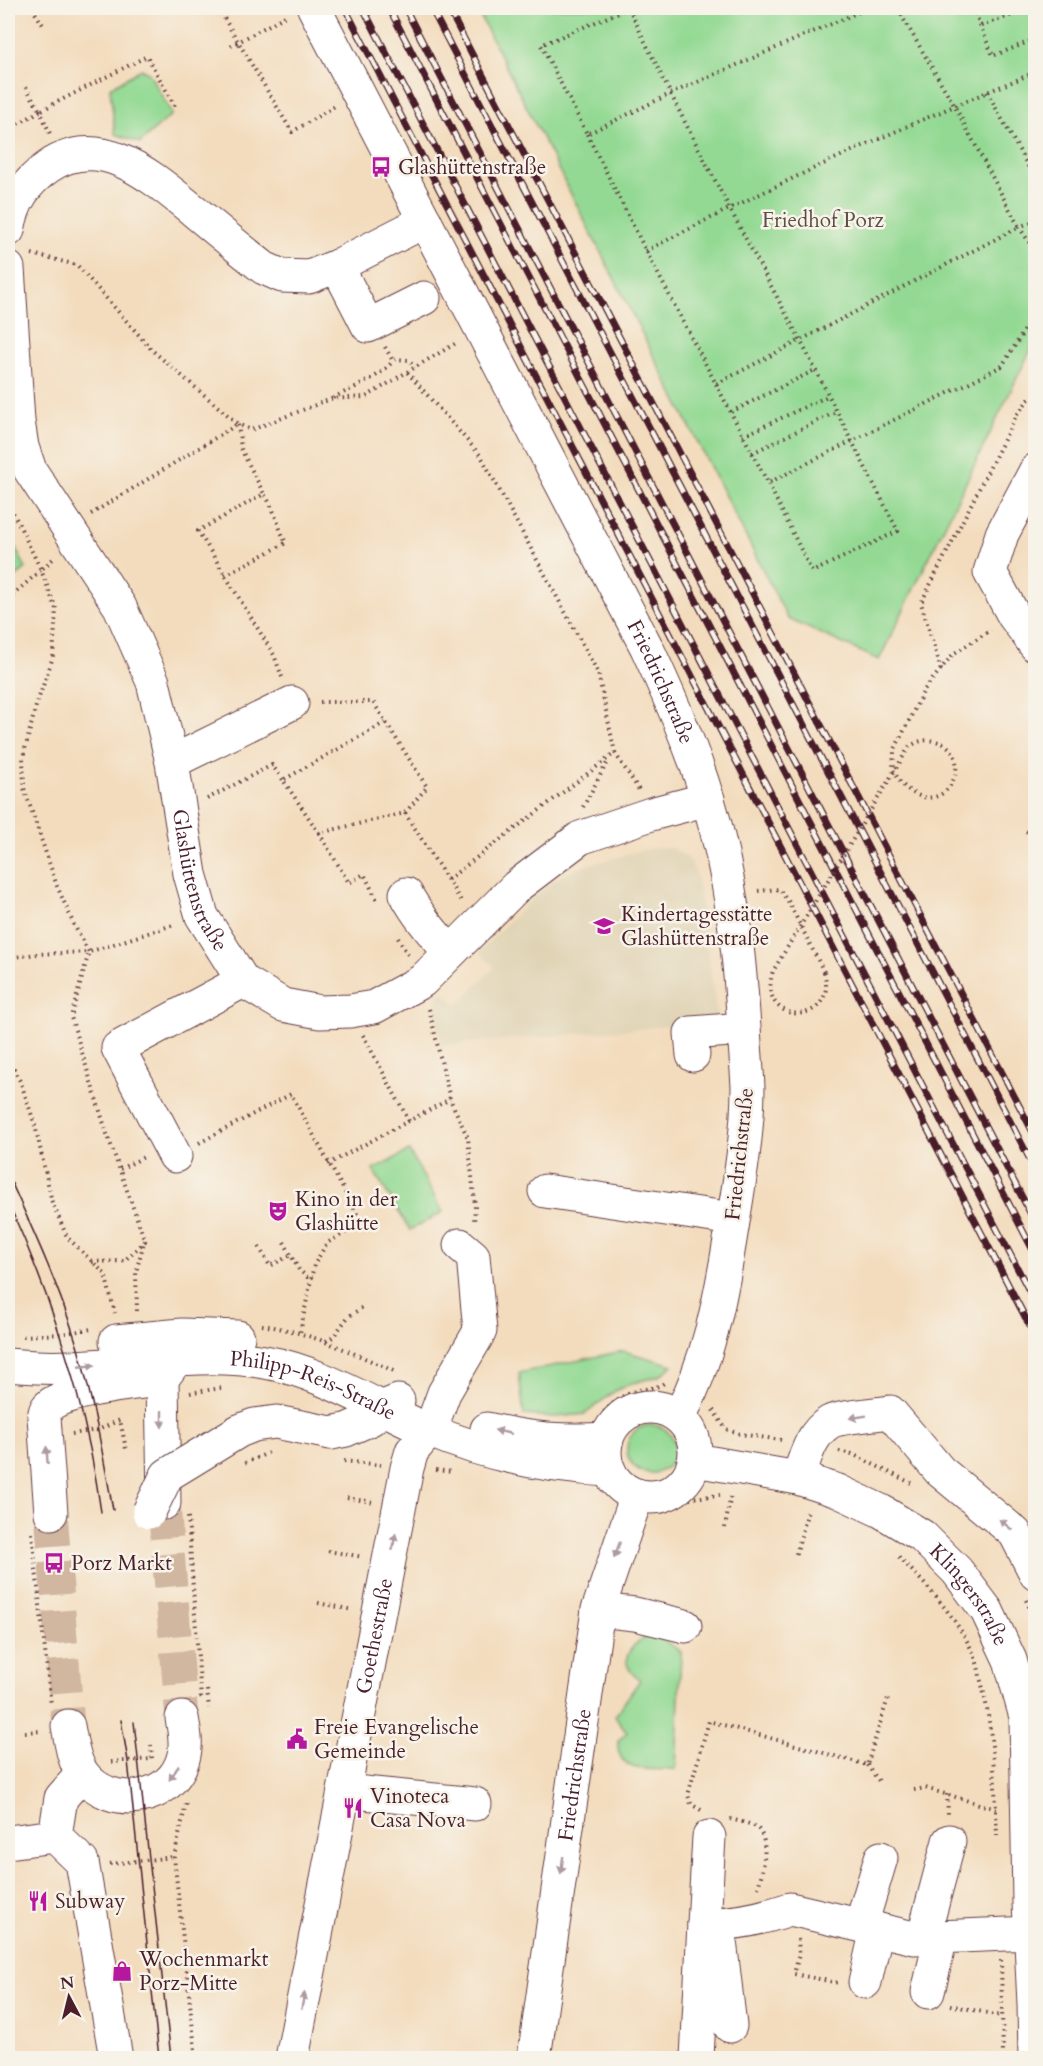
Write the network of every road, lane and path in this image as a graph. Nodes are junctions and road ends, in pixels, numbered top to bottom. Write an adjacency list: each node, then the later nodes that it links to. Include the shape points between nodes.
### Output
1 (14, 8): 11 (path)
2 (32, 8): 14 (path)
3 (218, 8): 16 (path)
4 (629, 8): 22 (path); 27 (path, via 542,45)
5 (868, 8): 22 (path)
6 (897, 8): 12 (path)
7 (916, 8): 12 (path)
8 (973, 8): 13 (path)
9 (1032, 8): 13 (path)
10 (302, 10): 16 (path); 20 (street, Friedrichstraße)
11 (8, 11)
12 (900, 12): 23 (path)
13 (981, 26): 15 (path, via 993,56)
14 (45, 28)
15 (1035, 39)
16 (238, 42): 17 (path); 20 (path, via 292,132)
17 (231, 46)
18 (1035, 72): 21 (path)
19 (26, 87): 25 (path)
20 (359, 92): 32 (street, Friedrichstraße)
21 (987, 92): 23 (path); 29 (path)
22 (670, 94): 27 (path); 30 (path)
23 (954, 105): 30 (path); 33 (path)
24 (177, 110): 25 (path, via 147,57)
25 (40, 111): 26 (path); 28 (path)
26 (8, 130)
27 (588, 134): 35 (path)
28 (60, 159): 34 (street, via 21,192); 38 (street, via 100,155 150,175 264,268 282,276 309,277)
29 (1035, 181)
30 (728, 208): 35 (path); 44 (path)
31 (1035, 220): 33 (path)
32 (425, 221): 38 (street); 43 (street, Friedrichstraße)
33 (1019, 227): 36 (path); 44 (path)
34 (8, 230)
35 (646, 251): 49 (path)
36 (1035, 252)
37 (19, 261): 41 (street, Glashüttenstraße); 55 (path, via 77,265 153,351)
38 (337, 266): 42 (street)
39 (424, 298): 42 (street)
40 (1035, 312): 57 (path, via 1002,366)
41 (9, 318): 63 (street, Glashüttenstraße, via 22,447 30,470)
42 (368, 327): 45 (path, via 378,333)
43 (481, 329): 46 (path); 76 (street, Friedrichstraße, via 647,648 681,722)
44 (800, 340): 47 (path); 49 (path)
45 (393, 361): 46 (path, via 409,360); 52 (path, via 371,380)
46 (414, 368): 48 (path)
47 (815, 370): 51 (path); 53 (path)
48 (407, 372): 52 (path, via 366,397); 72 (path, via 481,456 598,673)
49 (716, 384): 53 (path)
50 (1035, 394): 69 (path, via 1016,416 921,603)
51 (828, 396): 54 (path); 56 (path)
52 (331, 399): 55 (path, via 251,430)
53 (731, 412): 56 (path)
54 (836, 412): 57 (path); 58 (path)
55 (238, 424): 61 (path, via 241,449); 63 (path)
56 (743, 436): 58 (path)
57 (852, 441): 60 (path); 60 (path, via 898,531 812,572)
58 (752, 453): 60 (path)
59 (1035, 470): 67 (street, via 1002,534 990,572)
60 (768, 483)
61 (264, 494): 65 (path, via 286,543); 65 (path, via 198,531)
62 (8, 502): 64 (path)
63 (70, 534): 64 (path); 74 (street, Glashüttenstraße, via 120,607 153,682)
64 (41, 570): 66 (path); 90 (path, via 56,609 53,657 23,757 24,788 57,886 89,952)
65 (225, 575): 70 (path, via 274,654)
66 (8, 599)
67 (1014, 616): 68 (street); 69 (path, via 953,654)
68 (1035, 646)
69 (941, 670): 85 (path, bridge, via 924,690 894,751 893,770 900,782 919,797 929,798 949,789 956,775 952,750 941,742 926,739 909,747 772,970 770,990 774,1001 787,1012 805,1013 815,1008 827,991 824,972 788,902 779,889)
70 (292, 703): 71 (path, via 373,702); 74 (street)
71 (386, 722): 75 (path); 78 (path, via 427,787)
72 (615, 753): 73 (path); 79 (path)
73 (610, 758): 83 (path, via 580,813); 84 (path)
74 (172, 762): 77 (street, Glashüttenstraße)
75 (284, 780): 77 (path, via 272,765); 81 (path)
76 (708, 799): 79 (street, Glashüttenstraße); 85 (street, Friedrichstraße)
77 (180, 813): 91 (street, Glashüttenstraße, via 202,916)
78 (405, 813): 81 (path); 84 (path)
79 (651, 814): 83 (street, Glashüttenstraße)
80 (1026, 831): 82 (path)
81 (319, 833): 86 (path, via 349,883 364,874)
82 (1035, 833)
83 (580, 838): 87 (street, Glashüttenstraße, via 517,886)
84 (447, 879): 87 (path)
85 (731, 894): 94 (street, Friedrichstraße)
86 (393, 899): 89 (street, via 414,909)
87 (476, 925): 89 (street, Glashüttenstraße)
88 (395, 933): 92 (path)
89 (450, 952): 92 (street, Glashüttenstraße)
90 (8, 958)
91 (243, 981): 93 (street, Glashüttenstraße, via 283,1005 320,1012); 99 (street, via 118,1048)
92 (422, 981): 93 (street, Glashüttenstraße, via 375,1007); 97 (path)
93 (350, 1011): 98 (path)
94 (744, 1029): 95 (street, via 691,1034); 102 (street, Friedrichstraße, via 748,1088)
95 (693, 1056)
96 (8, 1058): 110 (path, via 35,1125 52,1202 67,1238 105,1275 113,1306)
97 (450, 1099): 98 (path); 106 (path, via 468,1138 475,1206)
98 (409, 1121): 100 (path)
99 (175, 1156): 100 (path, via 291,1094)
100 (328, 1164): 108 (path, via 362,1223 327,1243 314,1265)
101 (545, 1191): 102 (street)
102 (733, 1219): 117 (street, Friedrichstraße, via 707,1352)
103 (145, 1241): 110 (path)
104 (284, 1242): 107 (path)
105 (259, 1247): 107 (path, via 270,1266)
106 (466, 1251): 118 (street, Goethestraße, via 480,1331 444,1393)
107 (291, 1255): 108 (path, via 299,1270)
108 (313, 1277): 113 (path)
109 (364, 1306): 113 (path, via 348,1317 333,1337)
110 (128, 1327): 111 (street, Philipp-Reis-Straße, via 182,1335); 112 (street, Philipp-Reis-Straße)
111 (226, 1336): 113 (street, Philipp-Reis-Straße, via 271,1341); 115 (street, via 184,1350)
112 (8, 1351)
113 (306, 1353): 115 (street, Philipp-Reis-Straße, via 267,1362 225,1358); 116 (street, Philipp-Reis-Straße)
114 (8, 1365): 115 (street, Philipp-Reis-Straße, one-way to 115)
115 (169, 1369): 131 (street, one-way to 131); 132 (street, one-way to 115, via 47,1408 89,1390)
116 (394, 1402): 118 (street, Philipp-Reis-Straße); 120 (street, via 371,1419 346,1430)
117 (679, 1418): 123 (street, via 666,1410 637,1409 614,1426); 124 (street, via 692,1436)
118 (433, 1421): 123 (street, Philipp-Reis-Straße, via 474,1448 560,1467); 126 (street, Goethestraße, via 412,1451)
119 (72, 1444): 121 (path, via 71,1435 98,1430 120,1420)
120 (332, 1446): 126 (path); 131 (street, via 280,1436 259,1437 182,1485)
121 (126, 1449)
122 (271, 1452): 125 (path)
123 (608, 1454): 128 (street, via 620,1485)
124 (694, 1460): 128 (street, via 686,1480 669,1493); 130 (street, Klingerstraße)
125 (241, 1465)
126 (407, 1468): 127 (path); 148 (street, Goethestraße, one-way to 126)
127 (454, 1472)
128 (637, 1495): 137 (street, Friedrichstraße, one-way to 137)
129 (730, 1496): 133 (path)
130 (802, 1497): 135 (path); 136 (street, one-way to 130, via 1016,1533 940,1471 890,1412 830,1421 810,1444); 139 (street, Klingerstraße, via 838,1491 922,1536 957,1571 987,1611)
131 (169, 1510): 141 (path)
132 (41, 1521): 142 (path)
133 (725, 1528)
134 (892, 1549): 151 (path, via 934,1593 975,1656 988,1709)
135 (796, 1554)
136 (1035, 1574)
137 (598, 1610): 138 (street); 171 (street, Friedrichstraße, one-way to 171)
138 (685, 1626)
139 (1027, 1687): 161 (street, Klingerstraße)
140 (888, 1698): 144 (path)
141 (192, 1709): 145 (street, one-way to 145, via 184,1757 165,1786 143,1797 102,1792)
142 (60, 1716): 145 (street, via 73,1751)
143 (151, 1745): 145 (path, via 152,1759)
144 (867, 1765): 146 (path); 152 (path, via 709,1721 688,1795 691,1804)
145 (92, 1769): 153 (street, via 61,1798)
146 (879, 1780)
147 (914, 1790): 151 (path, via 925,1788)
148 (344, 1791): 150 (street); 170 (street, Goethestraße, one-way to 148)
149 (187, 1801): 157 (path)
150 (475, 1804)
151 (996, 1809): 156 (path)
152 (715, 1826): 160 (path, via 756,1828 761,1833 766,1856 757,1895); 162 (street)
153 (55, 1836): 155 (street); 159 (street)
154 (950, 1841): 164 (street)
155 (8, 1842)
156 (997, 1843)
157 (174, 1857): 159 (path); 169 (path)
158 (881, 1858): 163 (street)
159 (83, 1867): 168 (street)
160 (781, 1912): 162 (street); 163 (street)
161 (1024, 1919): 164 (street); 173 (path); 174 (street, Klingerstraße, via 1034,2004)
162 (711, 1924): 167 (street); 172 (street)
163 (869, 1927): 164 (street, via 914,1938); 165 (street)
164 (932, 1937): 166 (street)
165 (865, 1982)
166 (928, 1992)
167 (730, 2026)
168 (116, 2058)
169 (196, 2058)
170 (292, 2058)
171 (534, 2058)
172 (697, 2058)
173 (1003, 2058)
174 (1035, 2058)

